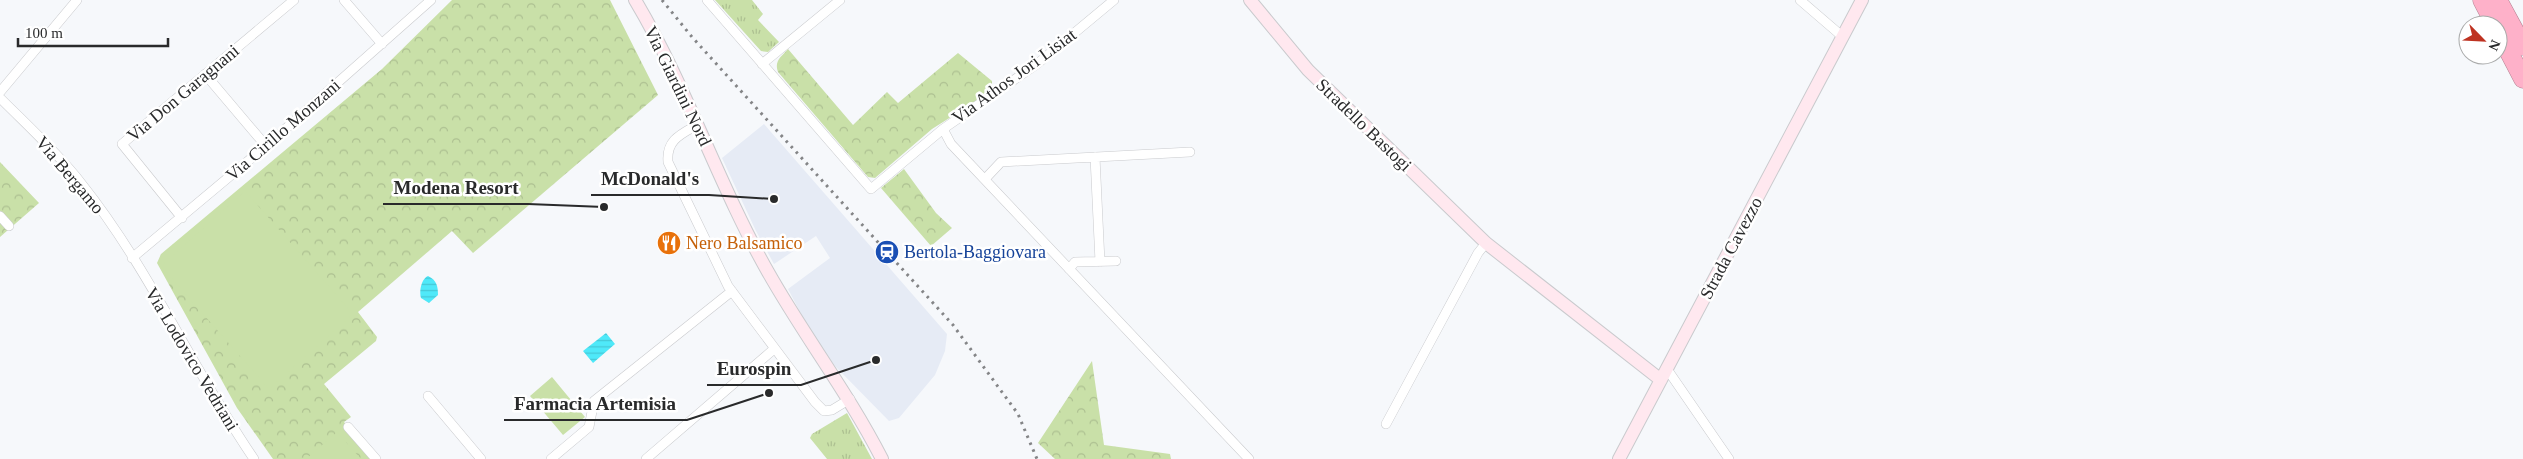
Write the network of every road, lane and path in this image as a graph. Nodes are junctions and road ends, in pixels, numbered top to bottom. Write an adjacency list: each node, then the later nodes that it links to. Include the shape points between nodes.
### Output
1 (77, 0): 22 (street)
2 (294, 0): 20 (street, Via Don Garagnani)
3 (344, 0): 16 (street)
4 (431, 0): 16 (street, Via Cirillo Monzani)
5 (635, 0): 24 (street, Via Giardini Nord, via 674,73)
6 (707, 0): 19 (street)
7 (840, 0): 19 (street)
8 (1114, 0): 25 (street, Via Athos Jori Lisiat, via 1037,64)
9 (1250, 0): 33 (street, Stradello Bastogi, via 1308,70)
10 (1800, 0): 15 (street)
11 (1862, 0): 15 (street, Strada Cavezzo)
12 (2482, 0): 14 (highway)
13 (2498, 0): 17 (highway)
14 (2490, 15)
15 (1843, 37): 40 (street, Strada Cavezzo)
16 (382, 44): 26 (street, Via Cirillo Monzani)
17 (2523, 46)
18 (2508, 50): 21 (highway)
19 (762, 64): 25 (street, via 871,189)
20 (205, 74): 26 (street); 31 (street, Via Don Garagnani, via 122,144)
21 (2523, 79)
22 (0, 92)
23 (0, 98): 34 (street, Via Bergamo, via 80,181)
24 (697, 125): 38 (street, via 673,139 667,154 668,162); 42 (street, Via Giardini Nord, via 768,271)
25 (942, 129): 29 (street, Via Athos Jori Lisiat, via 951,144)
26 (266, 146): 31 (street, Via Cirillo Monzani)
27 (1190, 152): 28 (street)
28 (1095, 157): 29 (street, via 1001,162); 36 (street)
29 (986, 179): 37 (street, Via Athos Jori Lisiat)
30 (0, 216): 32 (street)
31 (182, 218): 34 (street, Via Cirillo Monzani)
32 (9, 226)
33 (1486, 243): 40 (street, Stradello Bastogi); 43 (street)
34 (132, 258): 45 (street, Via Lodovico Vedriani, via 231,426)
35 (1116, 261): 36 (street)
36 (1100, 262): 37 (street, via 1075,262)
37 (1069, 268): 51 (street, Via Athos Jori Lisiat)
38 (732, 292): 39 (street); 48 (street, via 594,401 589,427)
39 (774, 349): 42 (street, via 824,411); 49 (street)
40 (1664, 375): 52 (street, Strada Cavezzo); 53 (street)
41 (428, 396): 47 (street)
42 (850, 399): 50 (street, Via Giardini Nord)
43 (1386, 424)
44 (348, 427): 46 (street)
45 (254, 459)
46 (376, 459)
47 (481, 459)
48 (551, 459)
49 (646, 459)
50 (882, 459)
51 (1249, 459)
52 (1620, 459)
53 (1729, 459)

